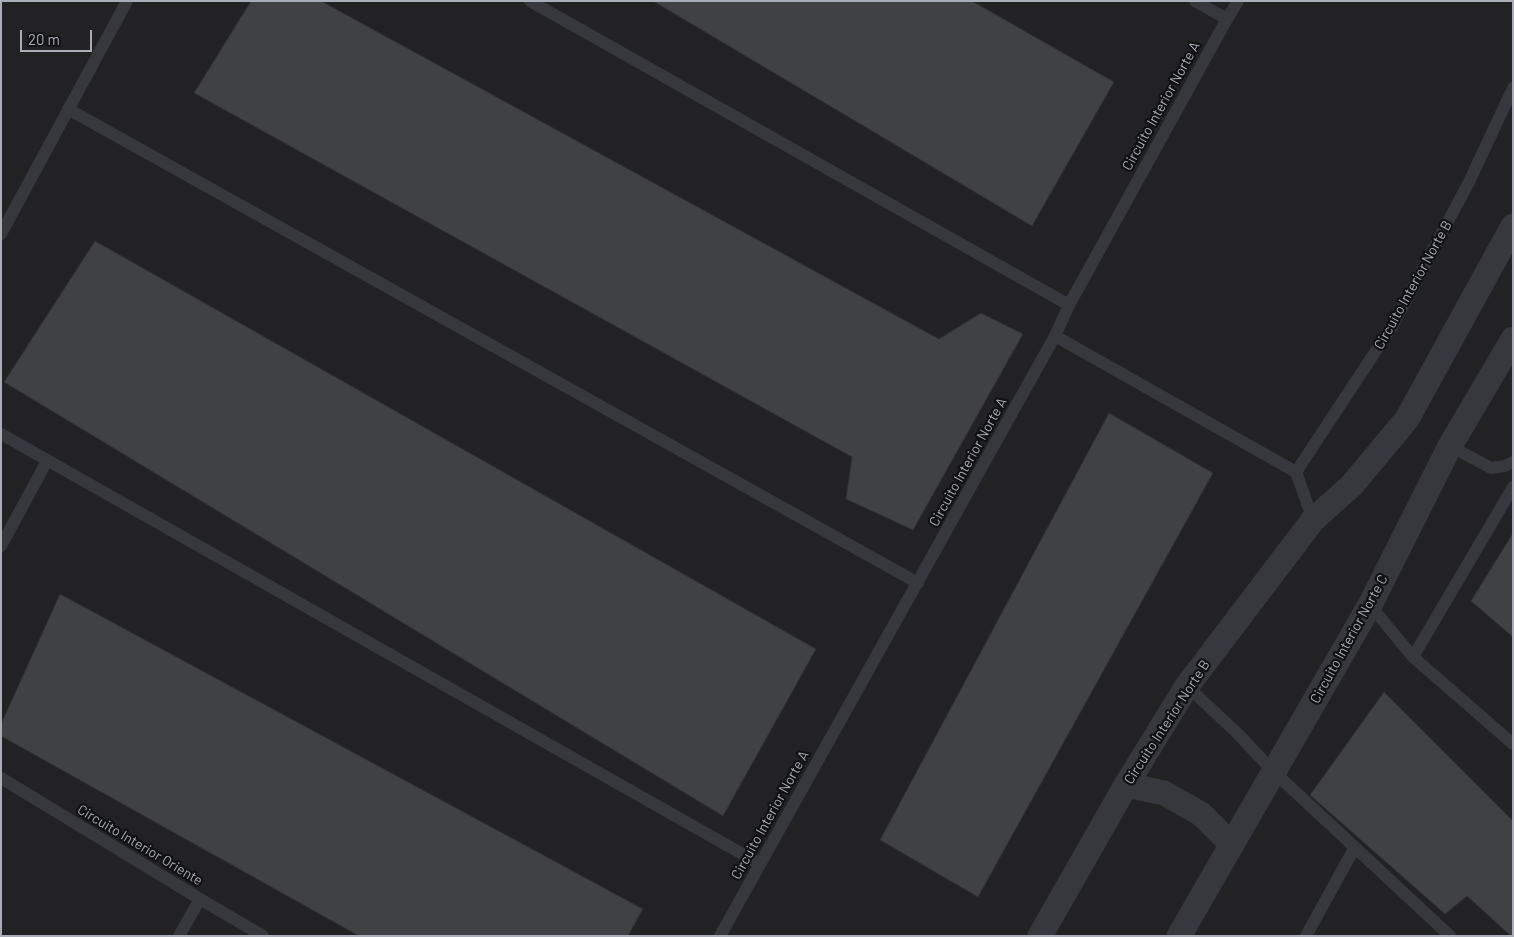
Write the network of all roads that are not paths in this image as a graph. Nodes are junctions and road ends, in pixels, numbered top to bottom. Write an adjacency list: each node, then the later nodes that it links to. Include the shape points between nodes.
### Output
1 (127, 1): 7 (lane)
2 (530, 1): 10 (lane)
3 (1195, 1): 5 (lane)
4 (1238, 1): 5 (lane, Circuito Interior Norte A)
5 (1227, 19): 10 (lane, Circuito Interior Norte A)
6 (1513, 88): 17 (lane, Circuito Interior Norte B, via 1469,182 1393,325)
7 (68, 109): 9 (lane); 21 (lane)
8 (1513, 226): 19 (street, Circuito Interior Norte B, via 1408,419 1352,485)
9 (1, 234)
10 (1069, 304): 11 (lane, Circuito Interior Norte A)
11 (1055, 336): 17 (lane); 21 (lane, Circuito Interior Norte A)
12 (1513, 340): 14 (street, Circuito Interior Norte C)
13 (1, 434): 15 (lane)
14 (1450, 446): 16 (lane, via 1491,468); 22 (street, Circuito Interior Norte C)
15 (47, 461): 20 (lane); 31 (lane)
16 (1513, 462)
17 (1296, 472): 19 (lane)
18 (1513, 487): 23 (lane)
19 (1313, 520): 24 (street, Circuito Interior Norte B)
20 (1, 546)
21 (918, 583): 31 (lane, Circuito Interior Norte A)
22 (1370, 606): 23 (lane); 26 (street, Circuito Interior Norte C)
23 (1413, 657): 25 (lane)
24 (1187, 686): 26 (lane); 28 (street, Circuito Interior Norte B)
25 (1513, 744)
26 (1274, 771): 29 (street, Circuito Interior Norte C); 30 (lane)
27 (1, 778): 32 (lane, Circuito Interior Oriente)
28 (1126, 785): 29 (street, via 1164,793 1201,814); 36 (street, Circuito Interior Norte B)
29 (1232, 845): 37 (street, Circuito Interior Norte C)
30 (1355, 848): 38 (lane); 39 (lane)
31 (760, 864): 35 (lane, Circuito Interior Norte A)
32 (200, 899): 33 (lane); 34 (lane, Circuito Interior Oriente)
33 (179, 936)
34 (264, 936)
35 (720, 936)
36 (1040, 936)
37 (1179, 936)
38 (1306, 936)
39 (1450, 936)

